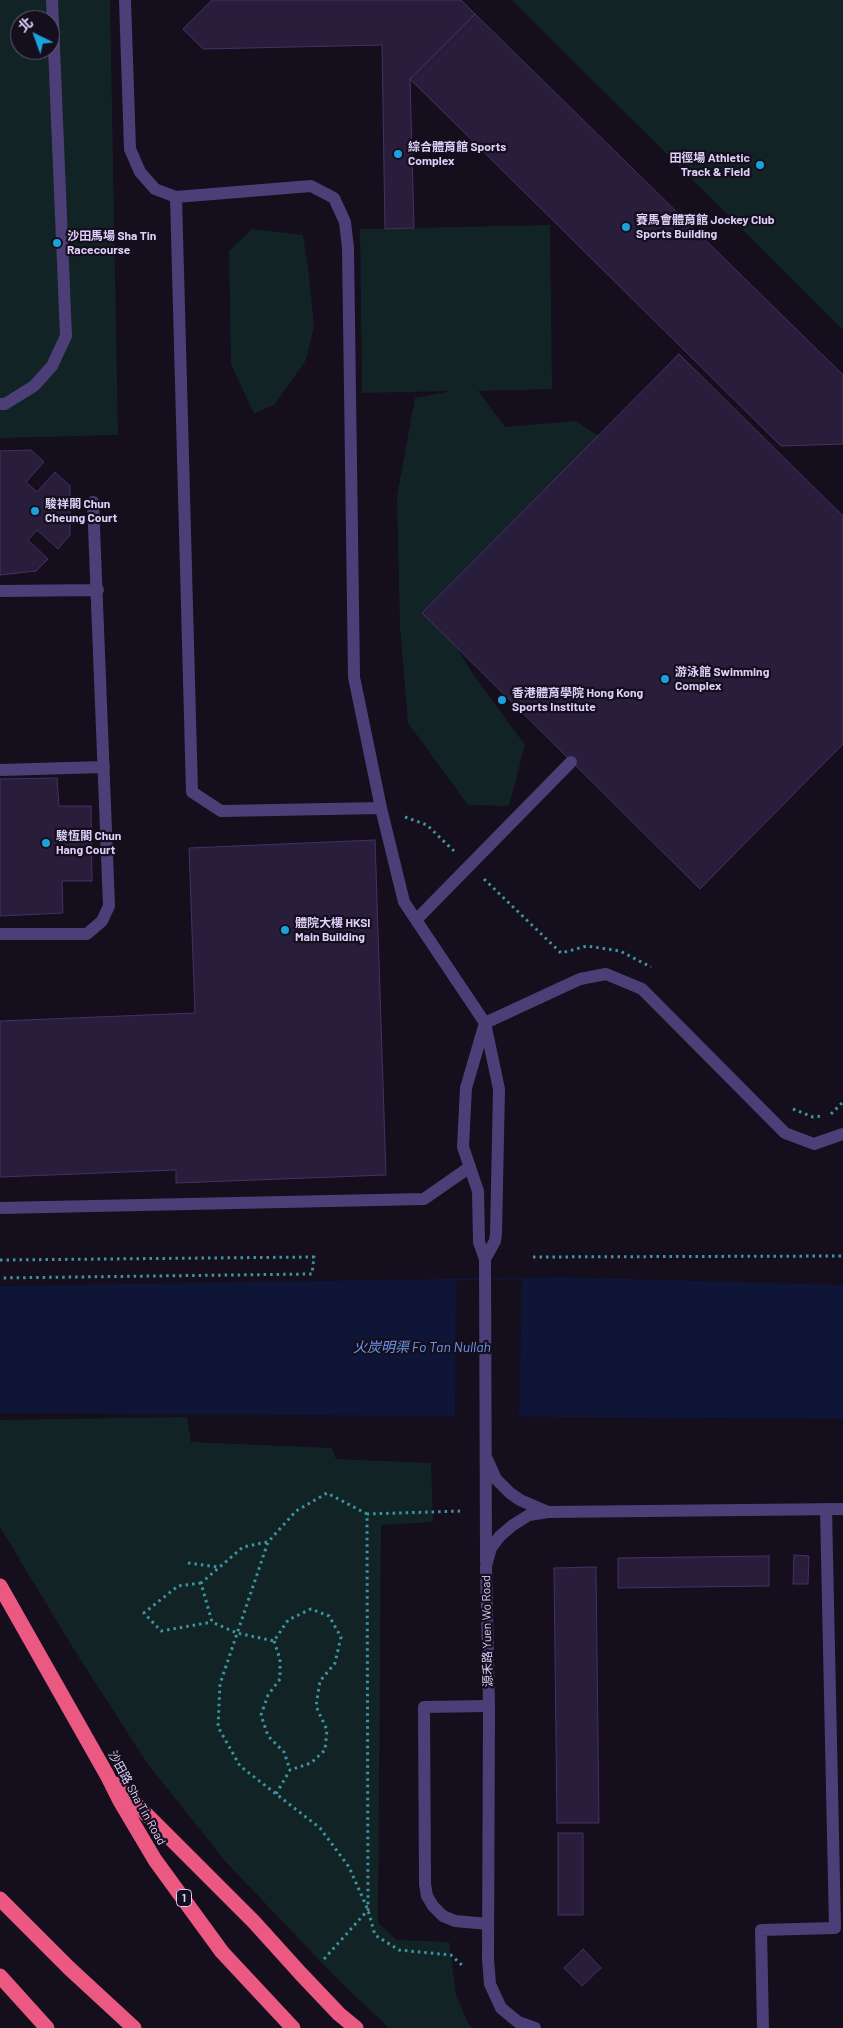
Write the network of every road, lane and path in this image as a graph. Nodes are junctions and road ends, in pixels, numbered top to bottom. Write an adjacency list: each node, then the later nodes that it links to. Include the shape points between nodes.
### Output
1 (52, 0): 4 (street, via 66,336 52,366 34,386)
2 (125, 0): 3 (street, via 130,150 140,172 155,189)
3 (176, 197): 11 (street, via 311,186 334,198 345,222 354,677); 11 (street, via 192,792 220,811)
4 (0, 404)
5 (93, 502): 6 (street)
6 (98, 590): 7 (street); 9 (street)
7 (0, 591)
8 (571, 762): 12 (street)
9 (104, 767): 10 (street); 13 (street, via 109,906 102,921 87,934)
10 (0, 770)
11 (381, 808): 12 (street, via 404,902)
12 (416, 920): 14 (street)
13 (0, 934)
14 (485, 1023): 15 (street, via 580,978 606,974 642,989 785,1133 814,1144); 16 (street, via 466,1088 464,1147); 20 (street, via 499,1089 496,1234)
15 (843, 1134)
16 (470, 1167): 17 (street, via 424,1199); 20 (street, via 478,1191 479,1242)
17 (0, 1208)
18 (843, 1256): 19 (path)
19 (533, 1257)
20 (485, 1259): 23 (street)
21 (0, 1260): 22 (path, via 314,1257 312,1274)
22 (0, 1278)
23 (484, 1452): 27 (street, via 496,1479 510,1493); 31 (street)
24 (826, 1509): 25 (street, 源禾路 Yuen Wo Road); 27 (street, 源禾路 Yuen Wo Road); 39 (street)
25 (843, 1509)
26 (463, 1511): 28 (path)
27 (548, 1512): 31 (street, 源禾路 Yuen Wo Road, via 529,1515 500,1536 491,1548)
28 (367, 1514): 29 (path, via 327,1494 296,1511); 44 (path)
29 (268, 1542): 32 (path, via 243,1547); 36 (path)
30 (188, 1563): 32 (path, via 218,1568)
31 (486, 1566): 38 (street, 源禾路 Yuen Wo Road)
32 (215, 1571): 33 (path)
33 (201, 1583): 35 (path); 35 (path, via 178,1586 144,1613 161,1631)
34 (0, 1586): 41 (highway, 沙田路 Sha Tin Road / 1)
35 (212, 1622): 36 (path)
36 (237, 1633): 37 (path); 42 (path, via 220,1684 218,1727 240,1766)
37 (274, 1641): 40 (path, via 280,1659 280,1679 268,1695 261,1715 268,1736 284,1752); 40 (path, via 288,1620 311,1609 329,1616 341,1637 335,1663 320,1681 316,1706 326,1730 324,1750 311,1763)
38 (488, 1706): 45 (street, 源禾路 Yuen Wo Road); 45 (street, via 424,1707 427,1896 443,1916 455,1922)
39 (837, 1748): 54 (street, via 835,1928 762,1930)
40 (290, 1770): 42 (path)
41 (108, 1776): 51 (highway, 沙田路 Sha Tin Road / 1, via 141,1839 222,1952); 52 (highway)
42 (276, 1794): 44 (path, via 320,1828 349,1867)
43 (0, 1899): 50 (highway)
44 (368, 1910): 46 (path); 47 (path, via 375,1935 398,1950 451,1955)
45 (488, 1924): 53 (street, 源禾路 Yuen Wo Road, via 490,1984 501,2008 518,2022)
46 (324, 1959)
47 (464, 1967)
48 (0, 1976): 49 (highway)
49 (47, 2028)
50 (134, 2028)
51 (293, 2028)
52 (356, 2028)
53 (535, 2028)
54 (763, 2028)

